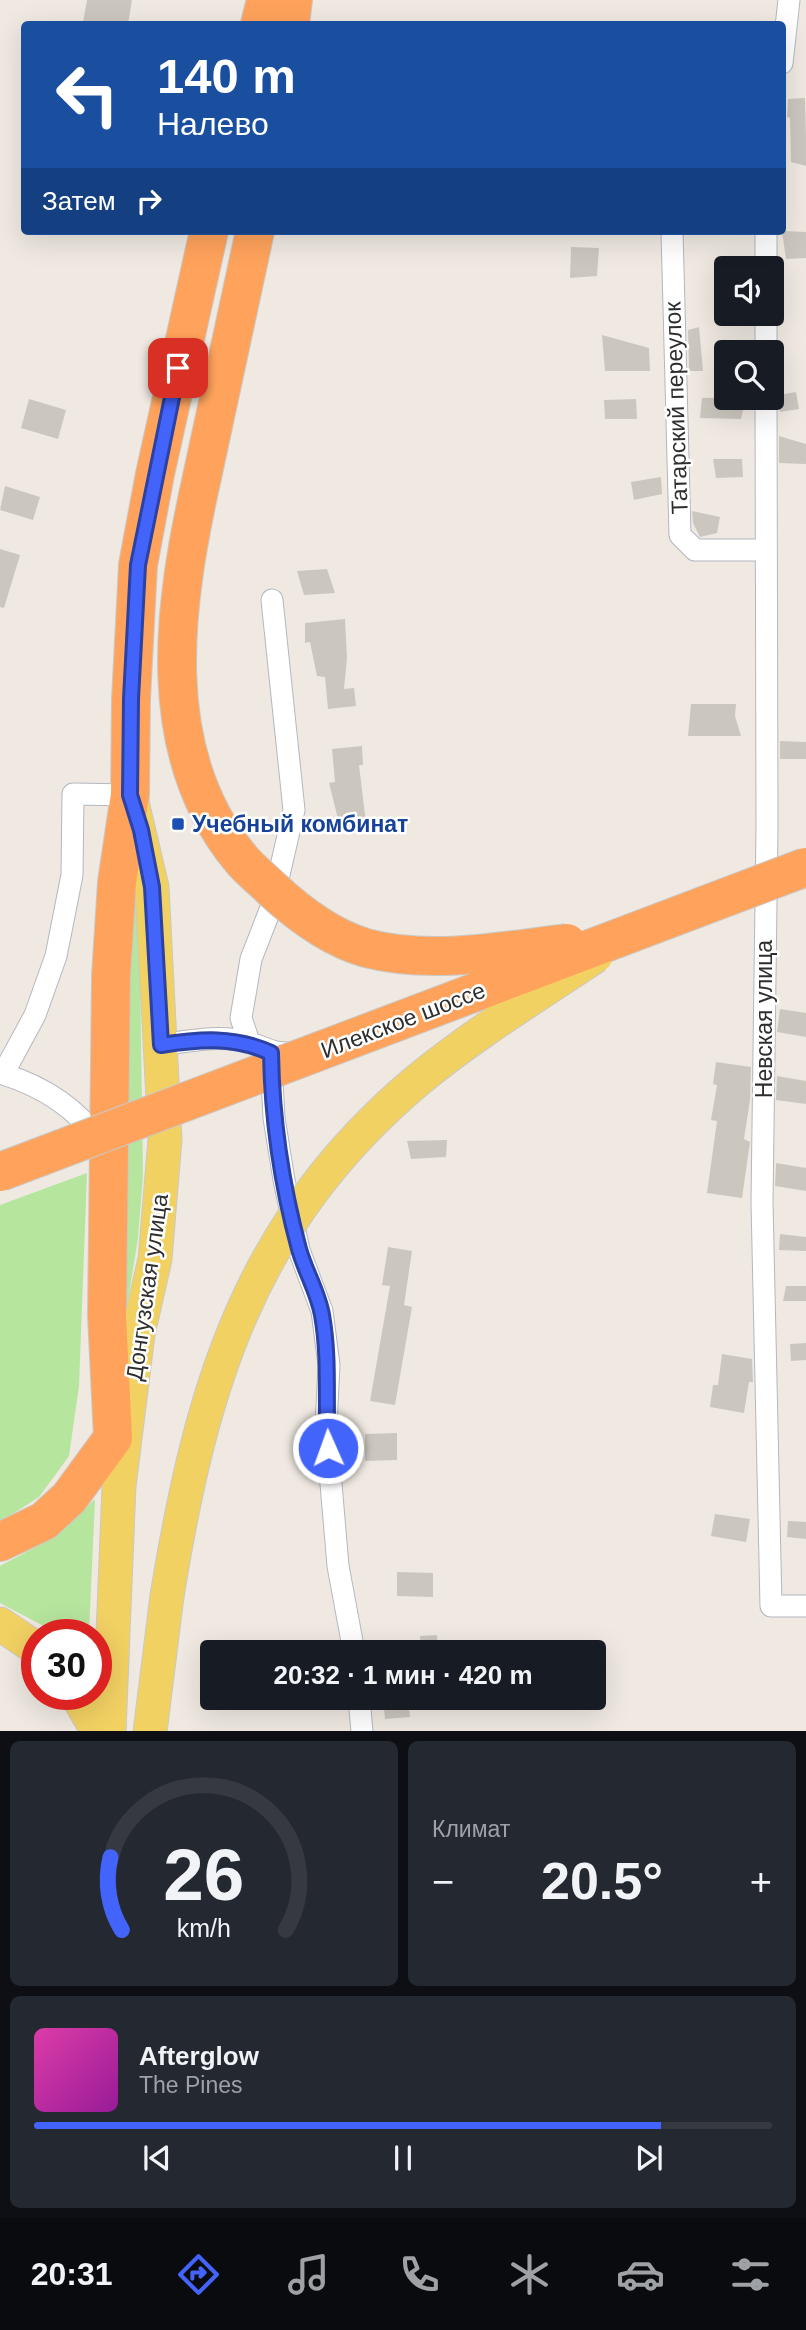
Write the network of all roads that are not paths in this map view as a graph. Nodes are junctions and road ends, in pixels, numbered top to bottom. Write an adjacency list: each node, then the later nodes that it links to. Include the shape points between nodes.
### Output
1 (266, 0): 4 (highway)
2 (293, 0): 5 (highway)
3 (789, 0): 6 (street)
4 (261, 21)
5 (290, 21)
6 (786, 27)
7 (208, 235): 15 (highway, Донгузская улица, via 138,565)
8 (254, 235): 19 (highway, bridge, via 177,610 180,714 192,766 213,818 242,860 315,924 365,948 454,956)
9 (672, 235): 13 (street, Татарский переулок, via 680,535 695,550)
10 (766, 235): 11 (street)
11 (766, 256)
12 (766, 410): 13 (street, Невская улица)
13 (766, 550): 18 (street, Невская улица)
14 (272, 600): 20 (street, via 294,810 272,905 251,959 241,1018)
15 (130, 795): 21 (main road, Донгузская улица, via 152,887); 23 (street, via 73,794 72,875 56,956 35,1015); 24 (highway, Донгузская улица, via 116,895)
16 (806, 867): 19 (highway, Илекское шоссе, bridge)
17 (806, 879): 18 (street)
18 (764, 895): 22 (street, via 336,1051); 29 (street, Невская улица, via 762,1202 771,1606)
19 (625, 937): 25 (highway, Илекское шоссе, bridge); 37 (main road, bridge, via 477,1035 417,1082 365,1132 281,1233 229,1341 208,1406 180,1516)
20 (249, 1042): 21 (street, via 205,1039); 22 (street)
21 (161, 1045): 27 (main road, Донгузская улица, via 162,1195)
22 (271, 1053): 32 (street, via 273,1107 284,1180 299,1250 321,1311 329,1365 327,1425 338,1566)
23 (1, 1075): 24 (street, via 28,1082 62,1103 86,1121)
24 (107, 1152): 26 (highway, Донгузская улица)
25 (0, 1172)
26 (113, 1438): 27 (main road, Донгузская улица); 28 (highway, via 69,1498 44,1521)
27 (119, 1486): 36 (main road, Донгузская улица)
28 (0, 1542)
29 (806, 1606)
30 (0, 1624): 31 (main road)
31 (21, 1638)
32 (352, 1640)
33 (86, 1710): 35 (main road)
34 (360, 1710): 38 (street)
35 (98, 1731)
36 (109, 1731)
37 (150, 1731)
38 (362, 1731)

